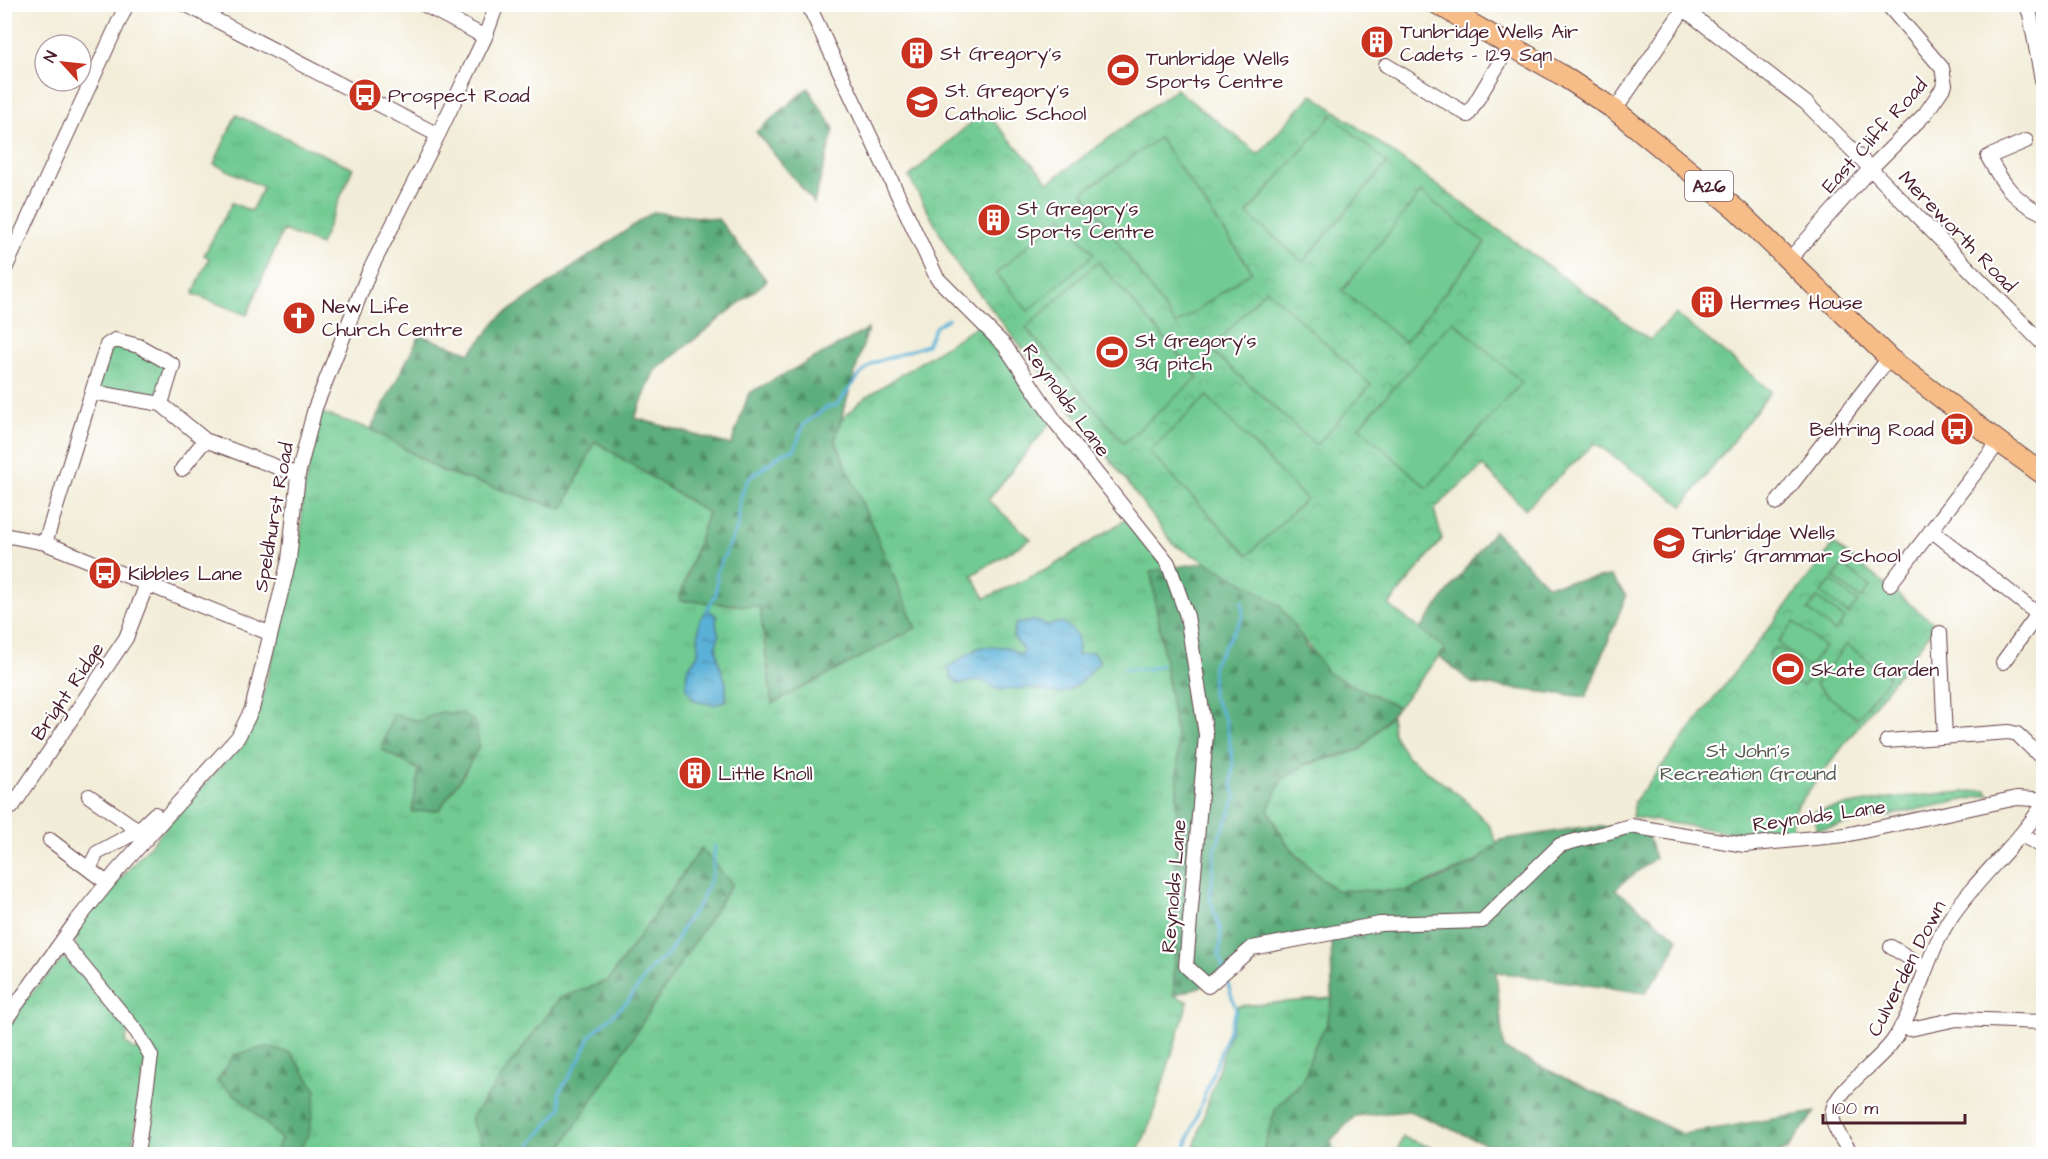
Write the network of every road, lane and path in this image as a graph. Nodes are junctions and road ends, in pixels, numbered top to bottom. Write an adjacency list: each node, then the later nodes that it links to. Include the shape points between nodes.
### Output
1 (127, 4): 20 (street)
2 (185, 4): 15 (street)
3 (423, 4): 10 (street)
4 (497, 4): 10 (street, Speldhurst Road)
5 (808, 4): 44 (street, Reynolds Lane, via 937,278 1005,346 1057,424 1168,564 1187,616 1206,735 1186,966 1208,986 1252,948 1380,924 1482,921 1560,845 1630,826 1745,845 1845,835 2017,798 2035,798)
6 (1437, 4): 11 (highway, A26)
7 (1887, 4): 17 (street, East Cliff Road, via 1942,68 1945,85 1925,114)
8 (2026, 4): 13 (street)
9 (1685, 7): 14 (street); 17 (street, Mereworth Road, via 1806,103)
10 (485, 37): 15 (street, Speldhurst Road)
11 (1510, 45): 12 (street, via 1468,115); 14 (highway, A26)
12 (1386, 65)
13 (2043, 91)
14 (1615, 110): 19 (highway, A26, via 1728,203)
15 (438, 135): 28 (street, Speldhurst Road, via 369,272 315,408)
16 (2026, 141): 18 (street, via 1988,157 2004,185)
17 (1870, 169): 19 (street, East Cliff Road); 21 (street, Mereworth Road)
18 (2043, 214)
19 (1788, 261): 22 (highway, A26)
20 (4, 271)
21 (2043, 345)
22 (1889, 358): 26 (highway, A26); 30 (street)
23 (93, 392): 24 (street); 24 (street, via 106,345 115,340 140,346 173,365); 33 (street)
24 (161, 404): 25 (street)
25 (205, 440): 27 (street); 28 (street)
26 (1999, 442): 29 (highway, A26); 31 (street)
27 (182, 469)
28 (298, 475): 37 (street, Speldhurst Road, via 289,560)
29 (2043, 475)
30 (1776, 503)
31 (1932, 530): 35 (street); 36 (street)
32 (4, 535): 33 (street)
33 (45, 543): 34 (street)
34 (147, 584): 37 (street); 45 (street, Bright Ridge, via 126,638 12,807)
35 (1890, 584)
36 (2041, 616): 39 (street)
37 (269, 633): 52 (street, Speldhurst Road, via 252,710 238,737)
38 (1940, 633): 40 (street)
39 (2003, 662)
40 (1945, 737): 41 (street); 42 (street, via 2014,733)
41 (1887, 741)
42 (2043, 760)
43 (89, 796): 47 (street)
44 (2043, 803): 48 (street, Culverden Down)
45 (4, 808)
46 (155, 814): 47 (street)
47 (138, 830): 51 (street, via 97,853)
48 (2021, 835): 50 (street); 55 (street, Culverden Down, via 1950,919)
49 (50, 840): 51 (street)
50 (2043, 847)
51 (88, 869): 52 (street)
52 (107, 883): 53 (street, Speldhurst Road)
53 (62, 941): 56 (street, Speldhurst Road); 59 (street, via 137,1032 151,1056)
54 (1891, 947): 55 (street)
55 (1926, 968): 58 (street, Culverden Down)
56 (4, 1022)
57 (2043, 1022): 58 (street, via 1957,1019 1910,1029)
58 (1901, 1027): 60 (street, Culverden Down, via 1886,1051 1845,1090 1833,1108 1832,1119)
59 (137, 1155)
60 (1852, 1155)

